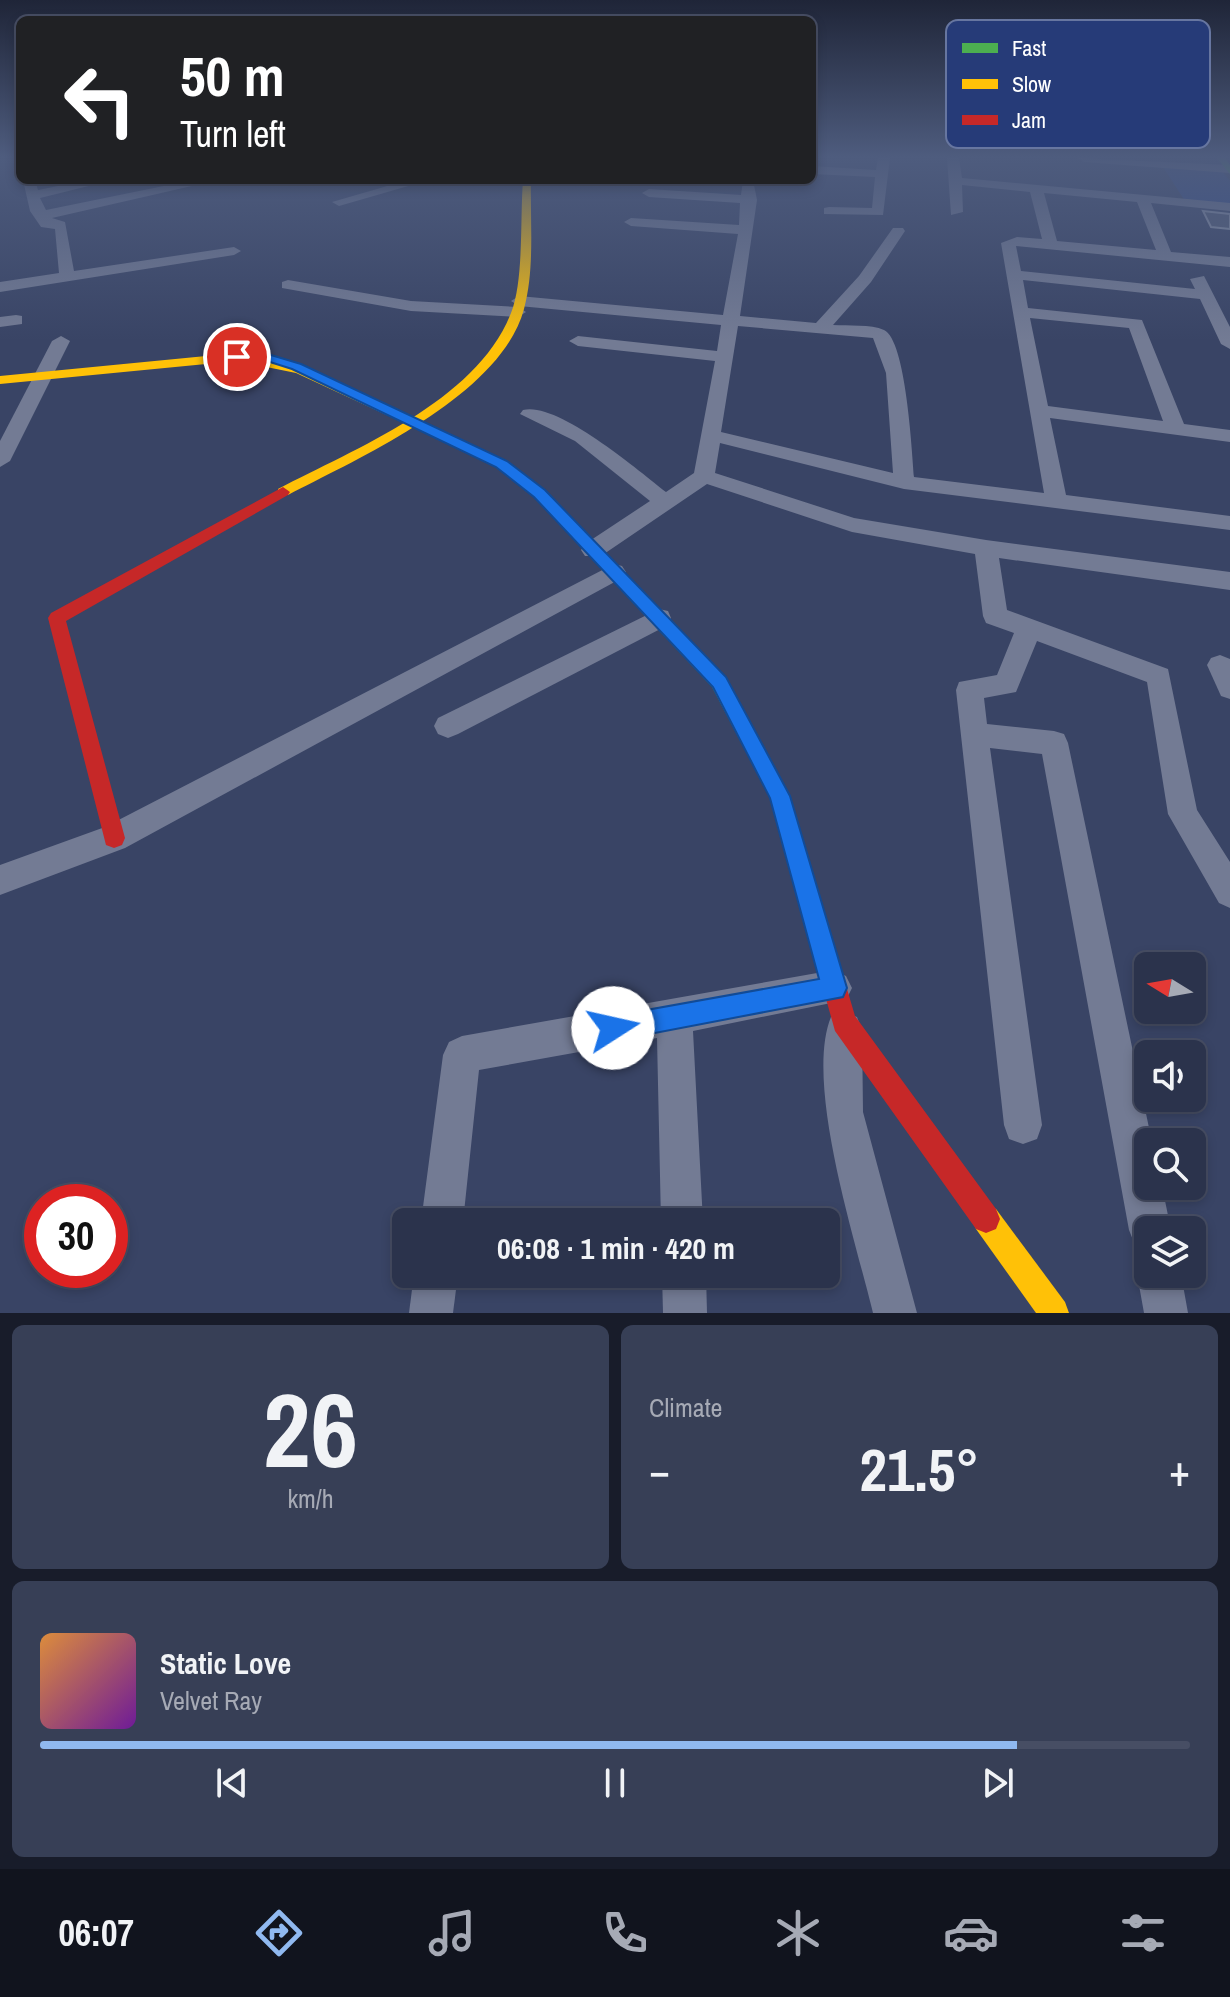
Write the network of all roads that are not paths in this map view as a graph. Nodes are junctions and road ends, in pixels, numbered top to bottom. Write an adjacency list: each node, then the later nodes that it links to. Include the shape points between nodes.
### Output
1 (45, 219): 15 (street, via 62,229)
2 (524, 219): 19 (street)
3 (747, 219): 7 (street)
4 (1044, 219): 9 (street)
5 (1150, 219): 11 (street)
6 (631, 222): 7 (street)
7 (746, 230): 21 (street)
8 (898, 231): 22 (street)
9 (1051, 244): 11 (street); 14 (street, via 1010,240)
10 (234, 251): 15 (street)
11 (1165, 255): 12 (street)
12 (1188, 258): 13 (street); 18 (street)
13 (1230, 262)
14 (1016, 275): 18 (street); 20 (street)
15 (67, 277): 17 (street)
16 (288, 285): 19 (street, via 411,306)
17 (0, 287)
18 (1206, 295): 25 (street)
19 (518, 306): 21 (street); 31 (street, via 486,362 449,400)
20 (1022, 312): 29 (street); 32 (street, via 1136,324)
21 (730, 319): 22 (street); 26 (street)
22 (822, 327): 37 (street, via 883,337 895,373)
23 (61, 341): 27 (street)
24 (578, 341): 26 (street)
25 (1230, 344)
26 (724, 357): 33 (street)
27 (45, 376): 28 (street); 31 (street, via 237,357 271,359); 35 (street)
28 (0, 380)
29 (1041, 411): 32 (street); 38 (street)
30 (530, 414): 39 (street, via 582,437)
31 (408, 420): 42 (street, via 501,464 539,494); 49 (street, via 57,618)
32 (1176, 429): 34 (street)
33 (711, 435): 36 (street); 37 (street)
34 (1230, 436)
35 (0, 461)
36 (704, 476): 39 (street); 41 (street, via 852,525)
37 (904, 482): 38 (street)
38 (1056, 500): 40 (street)
39 (665, 502): 42 (street)
40 (1230, 523)
41 (986, 548): 44 (street); 46 (street, via 995,616)
42 (593, 550): 43 (street)
43 (614, 572): 45 (street); 49 (street)
44 (1230, 581)
45 (659, 618): 47 (street); 52 (street, via 719,682 780,796)
46 (1029, 628): 48 (street, via 1007,684 969,690); 51 (street, via 1159,676 1183,814)
47 (448, 726)
48 (975, 734): 54 (street); 57 (street, via 1054,743)
49 (114, 838): 50 (street)
50 (0, 880)
51 (1230, 892)
52 (839, 1005): 53 (street); 63 (street, via 844,1112); 64 (street)
53 (674, 1017): 55 (street, via 462,1055); 56 (street)
54 (1023, 1125)
55 (444, 1208)
56 (681, 1208)
57 (1147, 1216)
58 (434, 1288): 61 (street)
59 (684, 1288): 62 (street)
60 (1162, 1288): 65 (street)
61 (431, 1313)
62 (685, 1313)
63 (895, 1313)
64 (1054, 1313)
65 (1166, 1313)

